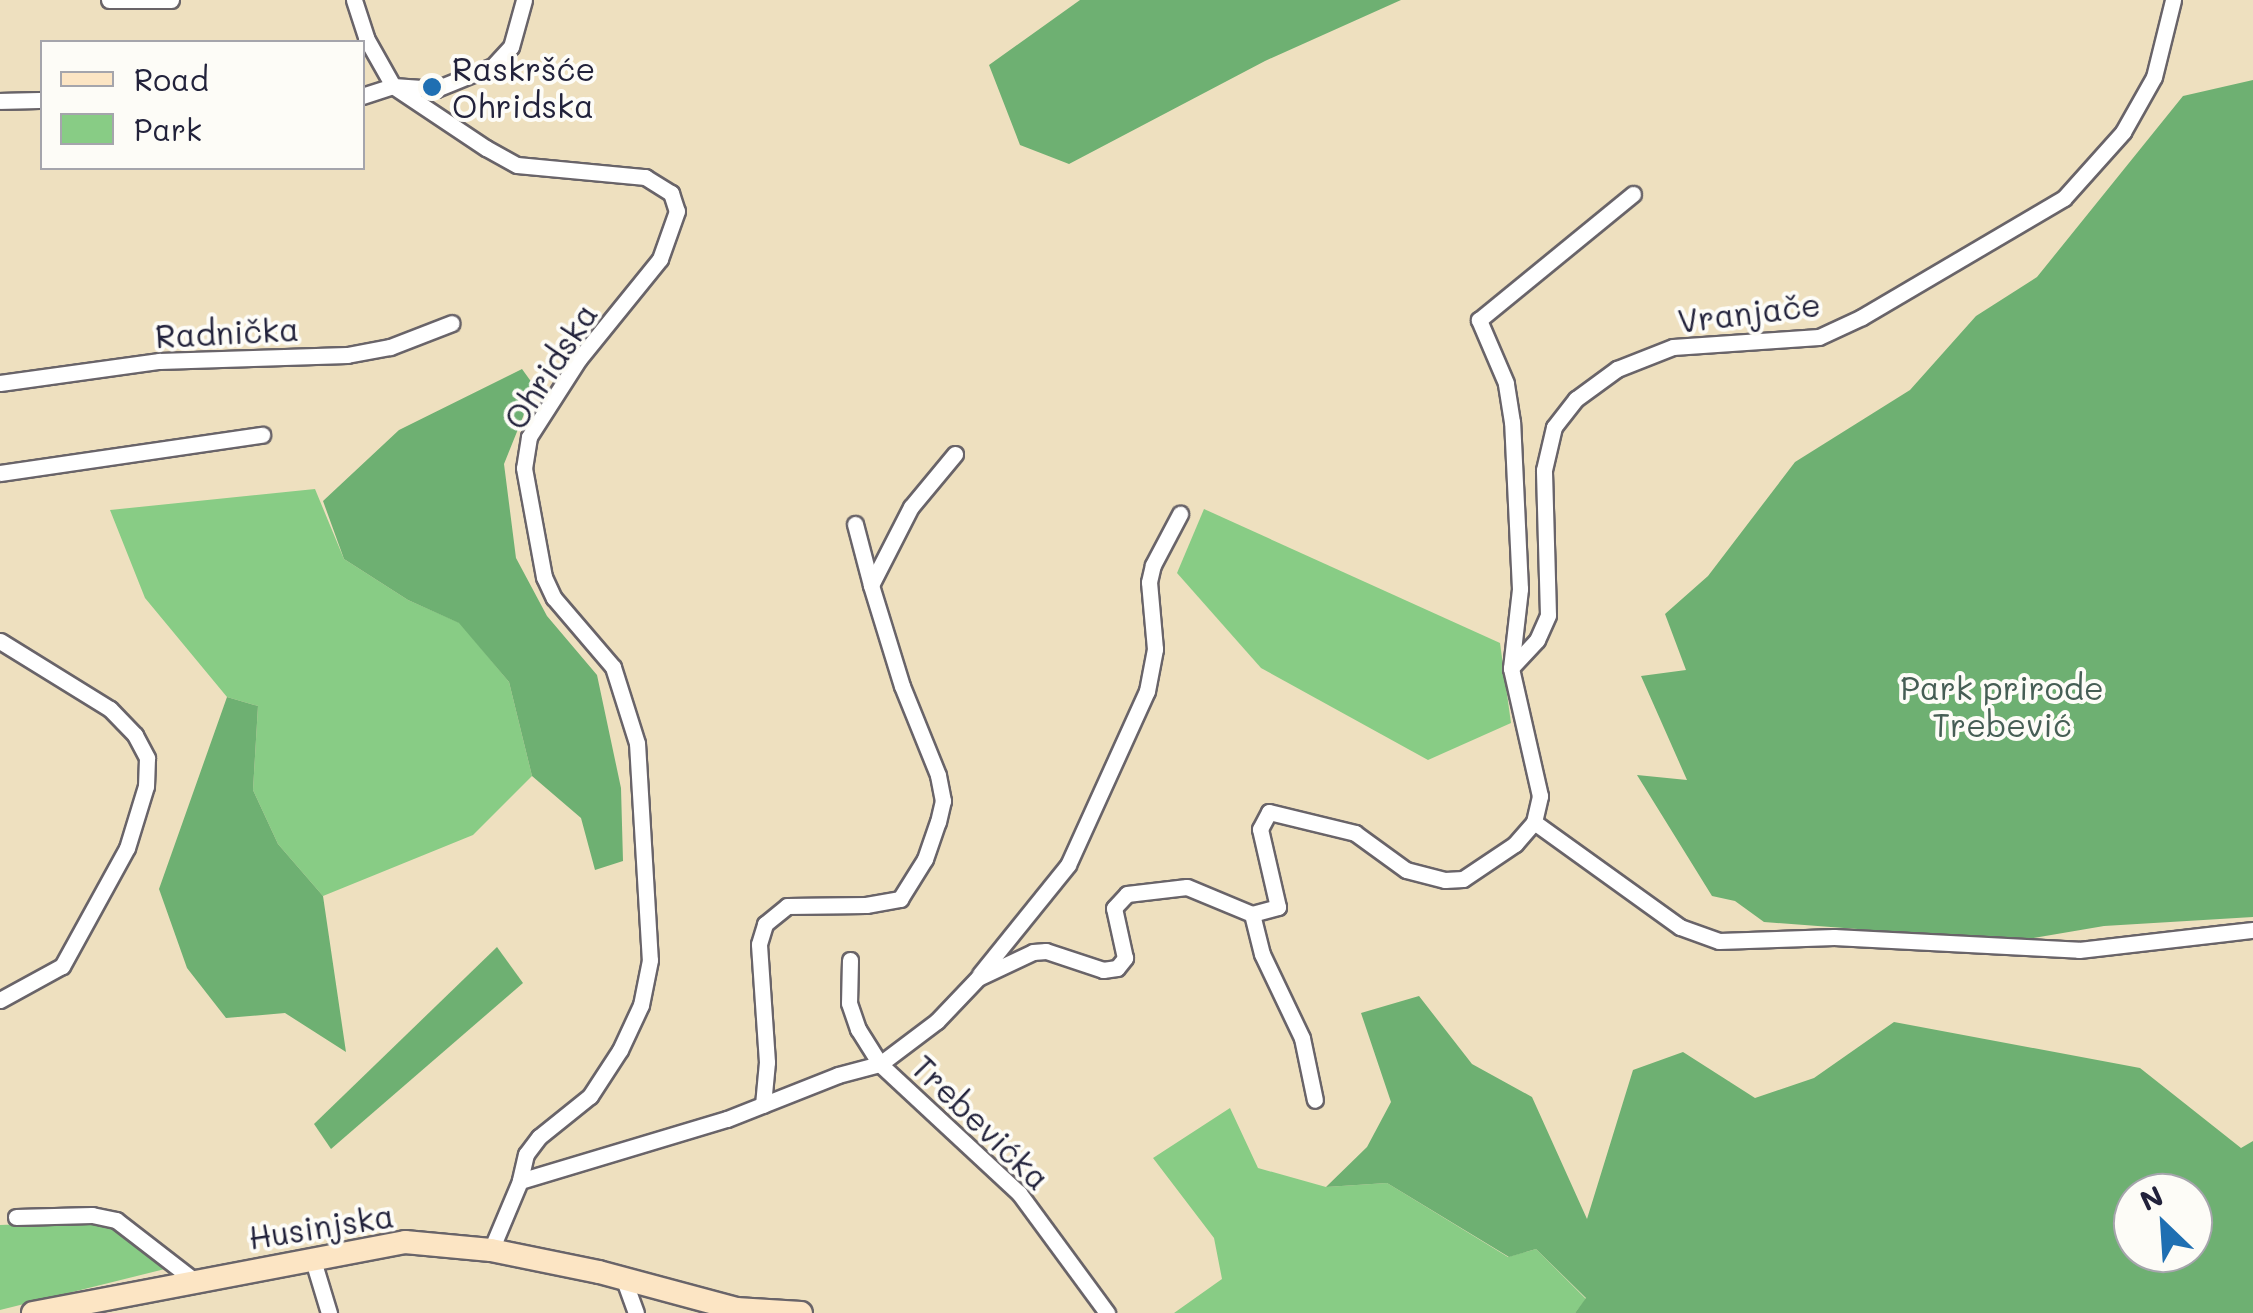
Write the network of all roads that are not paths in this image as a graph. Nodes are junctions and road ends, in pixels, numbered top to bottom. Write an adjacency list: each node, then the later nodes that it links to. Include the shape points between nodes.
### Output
1 (109, 0): 2 (street)
2 (171, 0)
3 (354, 0): 6 (street)
4 (524, 0): 6 (street, via 510,48 493,66 436,89)
5 (2173, 0): 20 (street, Vranjače, via 2154,78 2123,132 2064,198 1819,337 1673,347 1617,369 1576,399 1554,427 1544,470 1548,615 1537,640)
6 (393, 86): 7 (street); 30 (street, Ohridska, via 517,165 645,177 671,193 677,211 660,259 580,359 529,437 526,482 544,577 612,667 637,743 650,960 641,1006 620,1050 590,1096 532,1146)
7 (365, 95)
8 (40, 100): 9 (street)
9 (0, 101)
10 (1633, 194): 20 (street, via 1479,320 1506,383 1512,422 1520,589)
11 (452, 322): 12 (street, Radnička, via 390,347 347,355 159,362)
12 (0, 383)
13 (262, 435): 15 (street)
14 (955, 454): 18 (street, via 911,507)
15 (0, 473)
16 (1180, 514): 25 (street, via 1148,582 1155,648 1147,691 1068,865)
17 (855, 524): 18 (street)
18 (871, 586): 29 (street, via 943,801 926,859 900,899 787,906 764,924)
19 (0, 641): 26 (street, via 110,709 147,758 146,786 127,848 62,966)
20 (1511, 668): 21 (street, via 1540,796)
21 (1534, 822): 22 (street, via 1515,844 1463,879 1445,880 1406,870 1355,833 1268,812 1260,829 1278,907); 23 (street, via 1680,927 1718,941 1834,937 2079,950)
22 (1252, 914): 25 (street, via 1187,887 1127,894 1114,908 1125,958 1117,968 1104,970 1046,950); 28 (street, via 1262,954 1302,1038)
23 (2253, 930)
24 (850, 960): 27 (street, Trebevićka, via 849,1003)
25 (978, 978): 27 (street, via 937,1021)
26 (0, 1000)
27 (880, 1064): 29 (street); 40 (street, Trebevićka, via 1019,1193)
28 (1314, 1100)
29 (763, 1106): 30 (street)
30 (520, 1181): 32 (street, Ohridska)
31 (16, 1217): 35 (street, via 116,1220)
32 (492, 1250): 33 (main road, Husinjska, via 405,1242); 34 (main road, Husinjska)
33 (312, 1256): 35 (main road, Husinjska); 37 (street)
34 (624, 1280): 38 (street); 39 (main road, Husinjska, via 736,1309)
35 (195, 1281): 36 (main road, Husinjska)
36 (33, 1313)
37 (329, 1313)
38 (636, 1313)
39 (802, 1313)
40 (1107, 1313)

